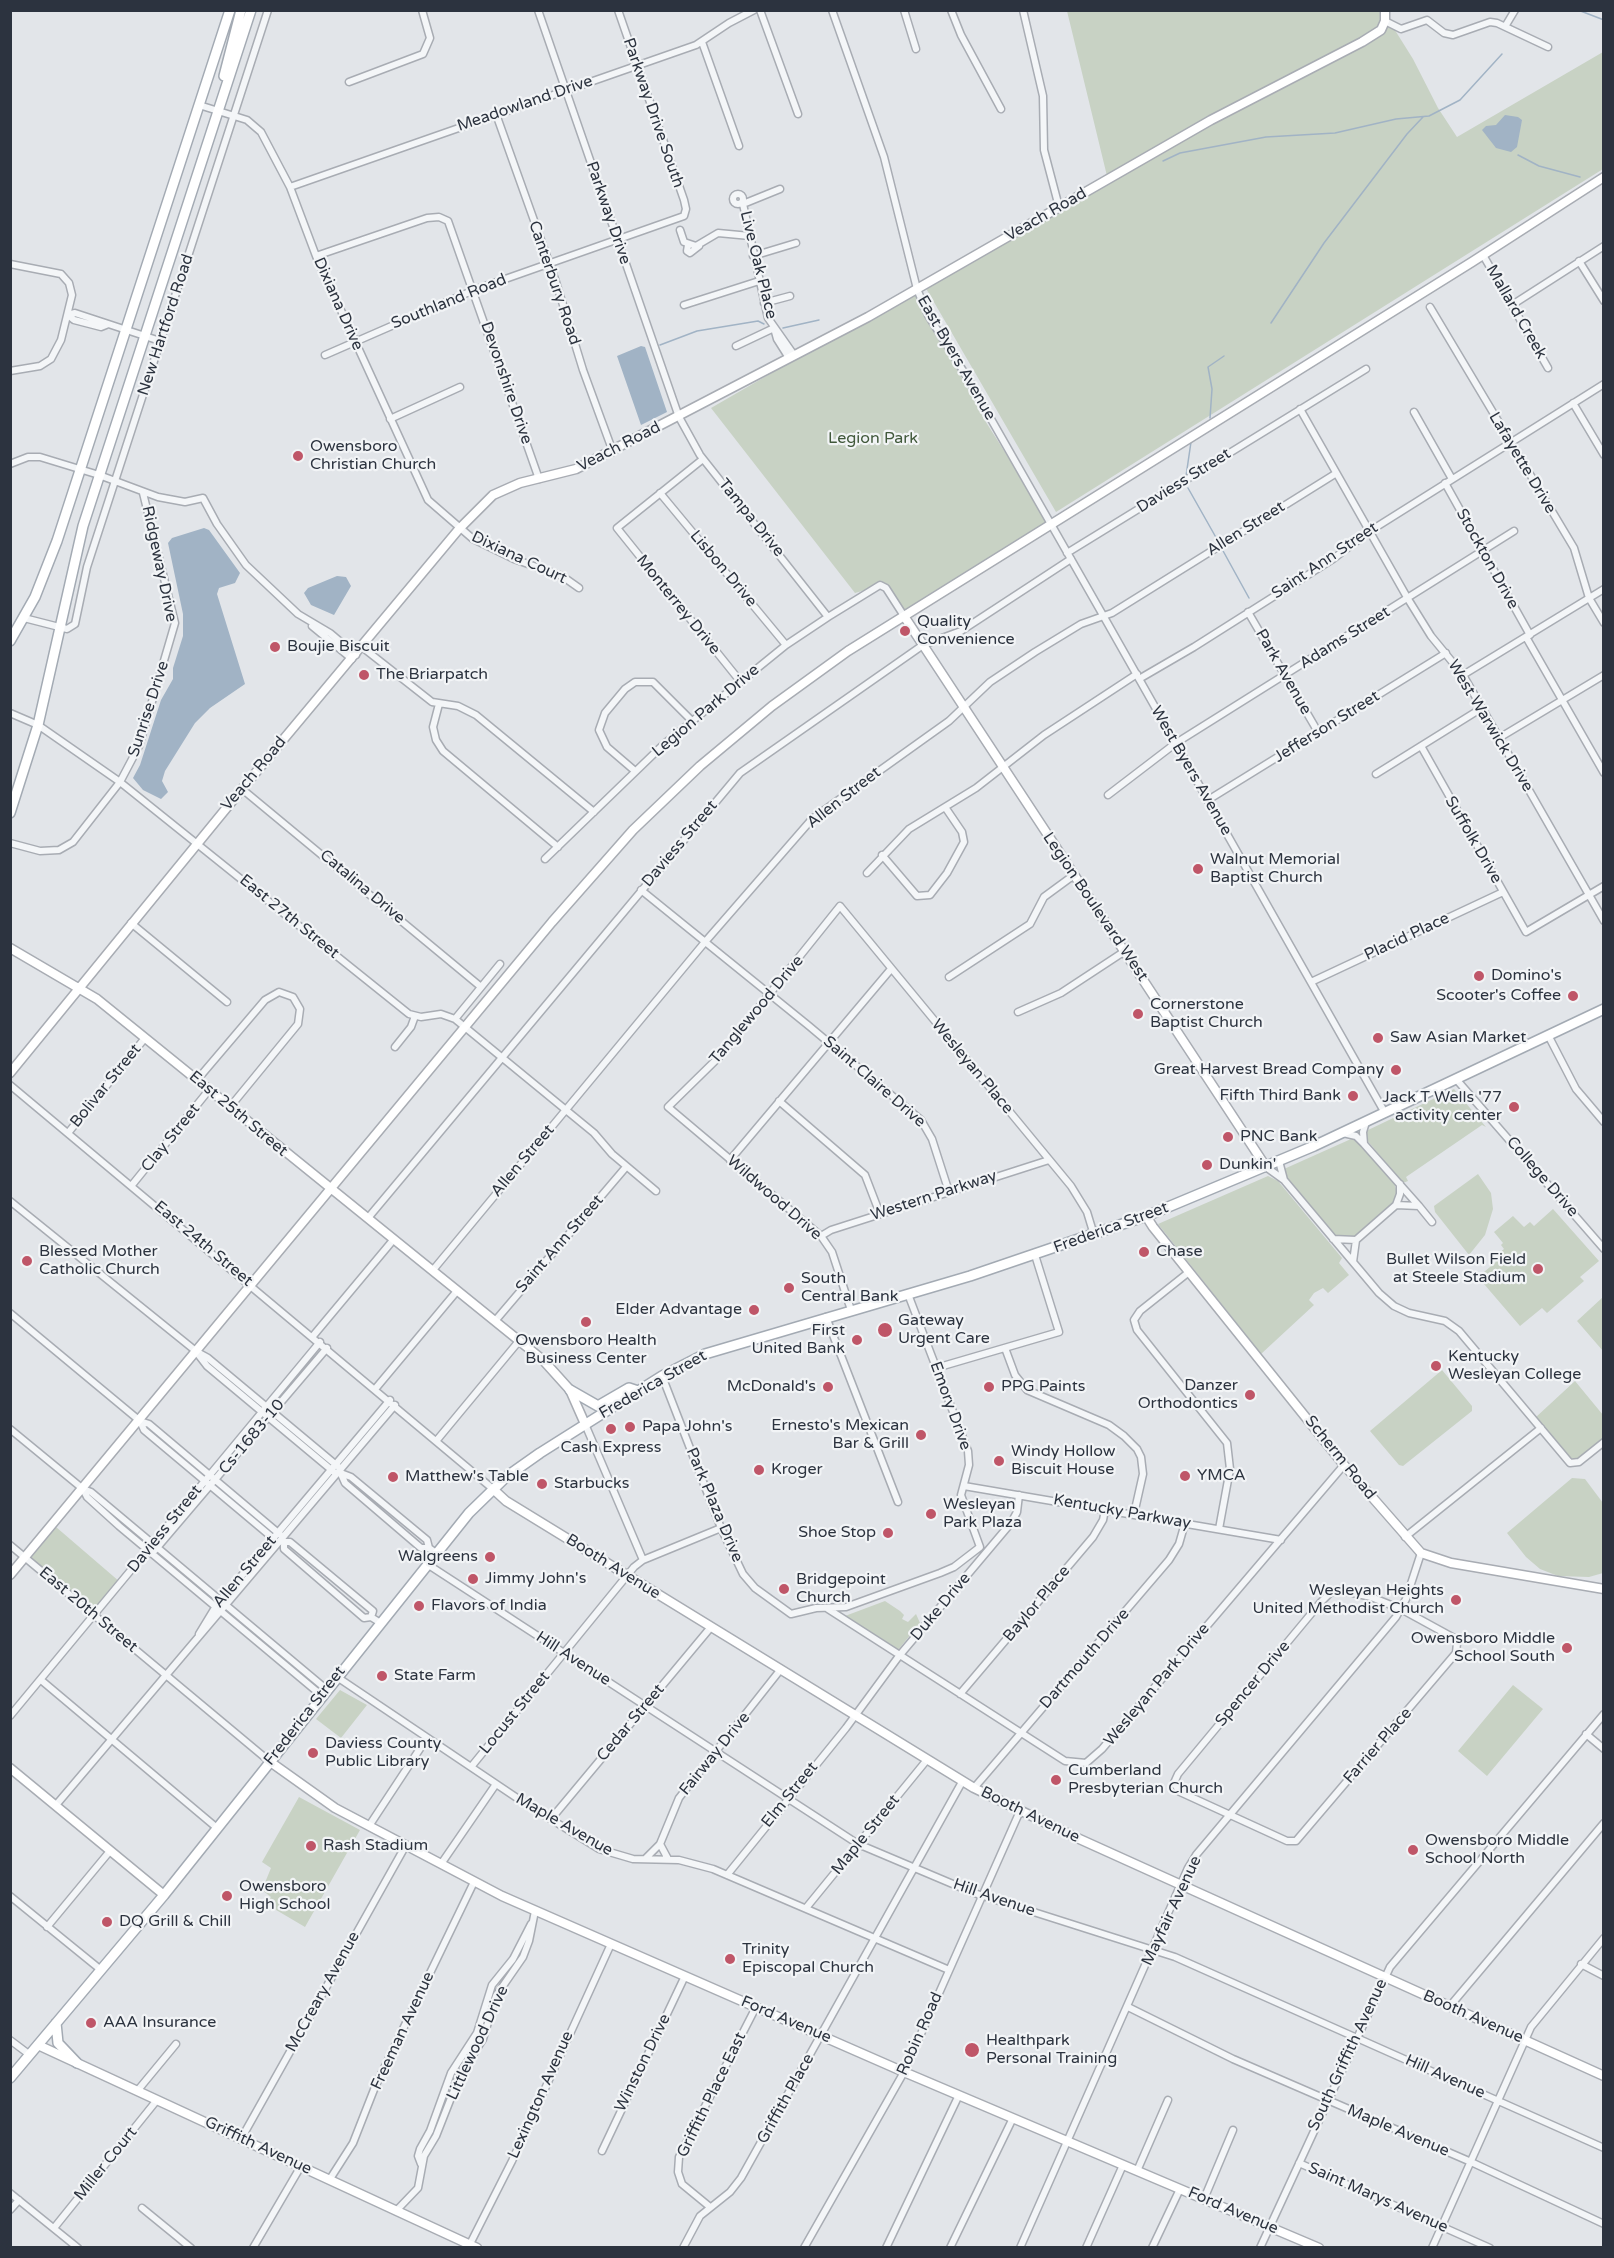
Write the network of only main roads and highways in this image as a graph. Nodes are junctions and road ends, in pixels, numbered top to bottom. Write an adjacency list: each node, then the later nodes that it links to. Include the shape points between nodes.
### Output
1 (230, 10): 5 (main road, via 45,575)
2 (241, 10): 4 (main road)
3 (251, 10): 4 (main road, New Hartford Road)
4 (218, 111): 6 (main road, New Hartford Road, via 76,549 38,725)
5 (10, 641)
6 (10, 813)
7 (1604, 1009): 9 (main road, Frederica Street, via 1266,1167 1146,1216 1035,1255 723,1347)
8 (570, 1390): 9 (main road, via 598,1406 629,1388)
9 (638, 1391): 10 (main road, Frederica Street, via 522,1465 432,1550 427,1564 375,1620 336,1677 164,1895)
10 (56, 2023): 11 (main road, via 58,2043); 12 (main road, Frederica Street)
11 (77, 2063)
12 (10, 2078)

